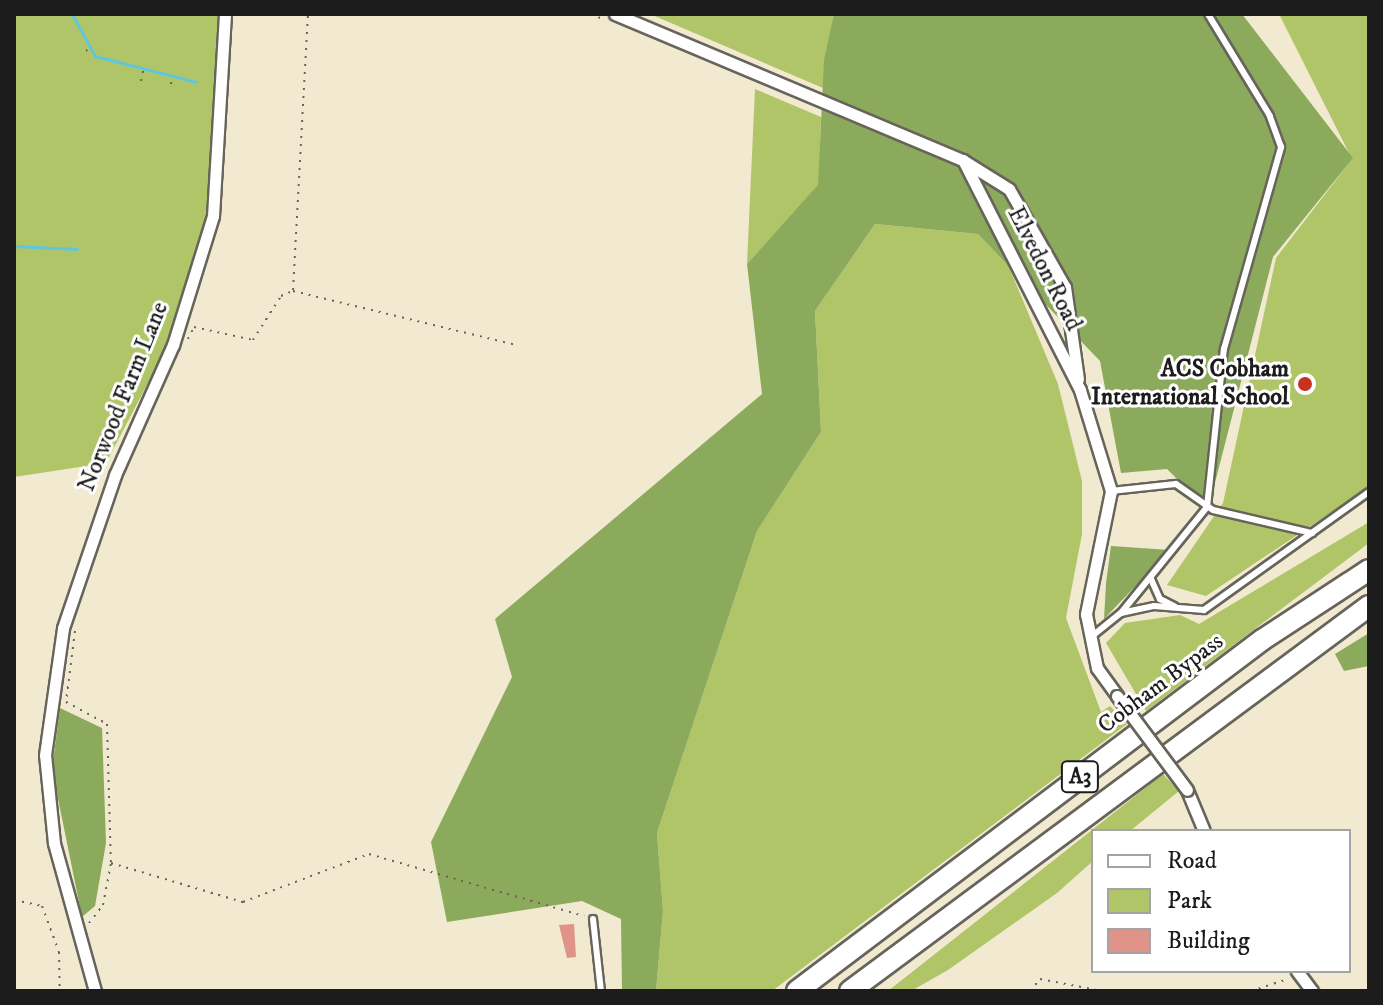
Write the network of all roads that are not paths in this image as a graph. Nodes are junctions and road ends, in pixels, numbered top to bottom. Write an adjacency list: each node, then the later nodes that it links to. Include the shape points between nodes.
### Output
1 (225, 14): 19 (street, Norwood Farm Lane, via 213,216 173,345 115,475 63,628 46,793)
2 (615, 14): 4 (street)
3 (1208, 14): 8 (lane, via 1270,116 1281,147 1224,349)
4 (963, 160): 5 (street, Elvedon Road); 5 (street, via 1009,189 1065,287)
5 (1080, 390): 6 (street, Elvedon Road)
6 (1111, 491): 8 (lane, via 1176,484); 15 (street, Elvedon Road, via 1086,614)
7 (1369, 492): 9 (lane)
8 (1207, 507): 9 (lane); 11 (lane)
9 (1312, 533): 13 (lane, via 1204,610)
10 (1369, 570): 21 (highway, Cobham Bypass / A3, via 1262,640)
11 (1151, 579): 13 (lane, via 1160,599); 14 (lane)
12 (1369, 606): 22 (highway, A3)
13 (1178, 608): 14 (lane)
14 (1121, 613): 15 (lane)
15 (1091, 637): 16 (street, Elvedon Road, bridge, via 1097,668 1187,790)
16 (1203, 829)
17 (593, 919): 20 (lane)
18 (1299, 973): 23 (street)
19 (95, 991)
20 (601, 991)
21 (797, 991)
22 (850, 991)
23 (1312, 991)

